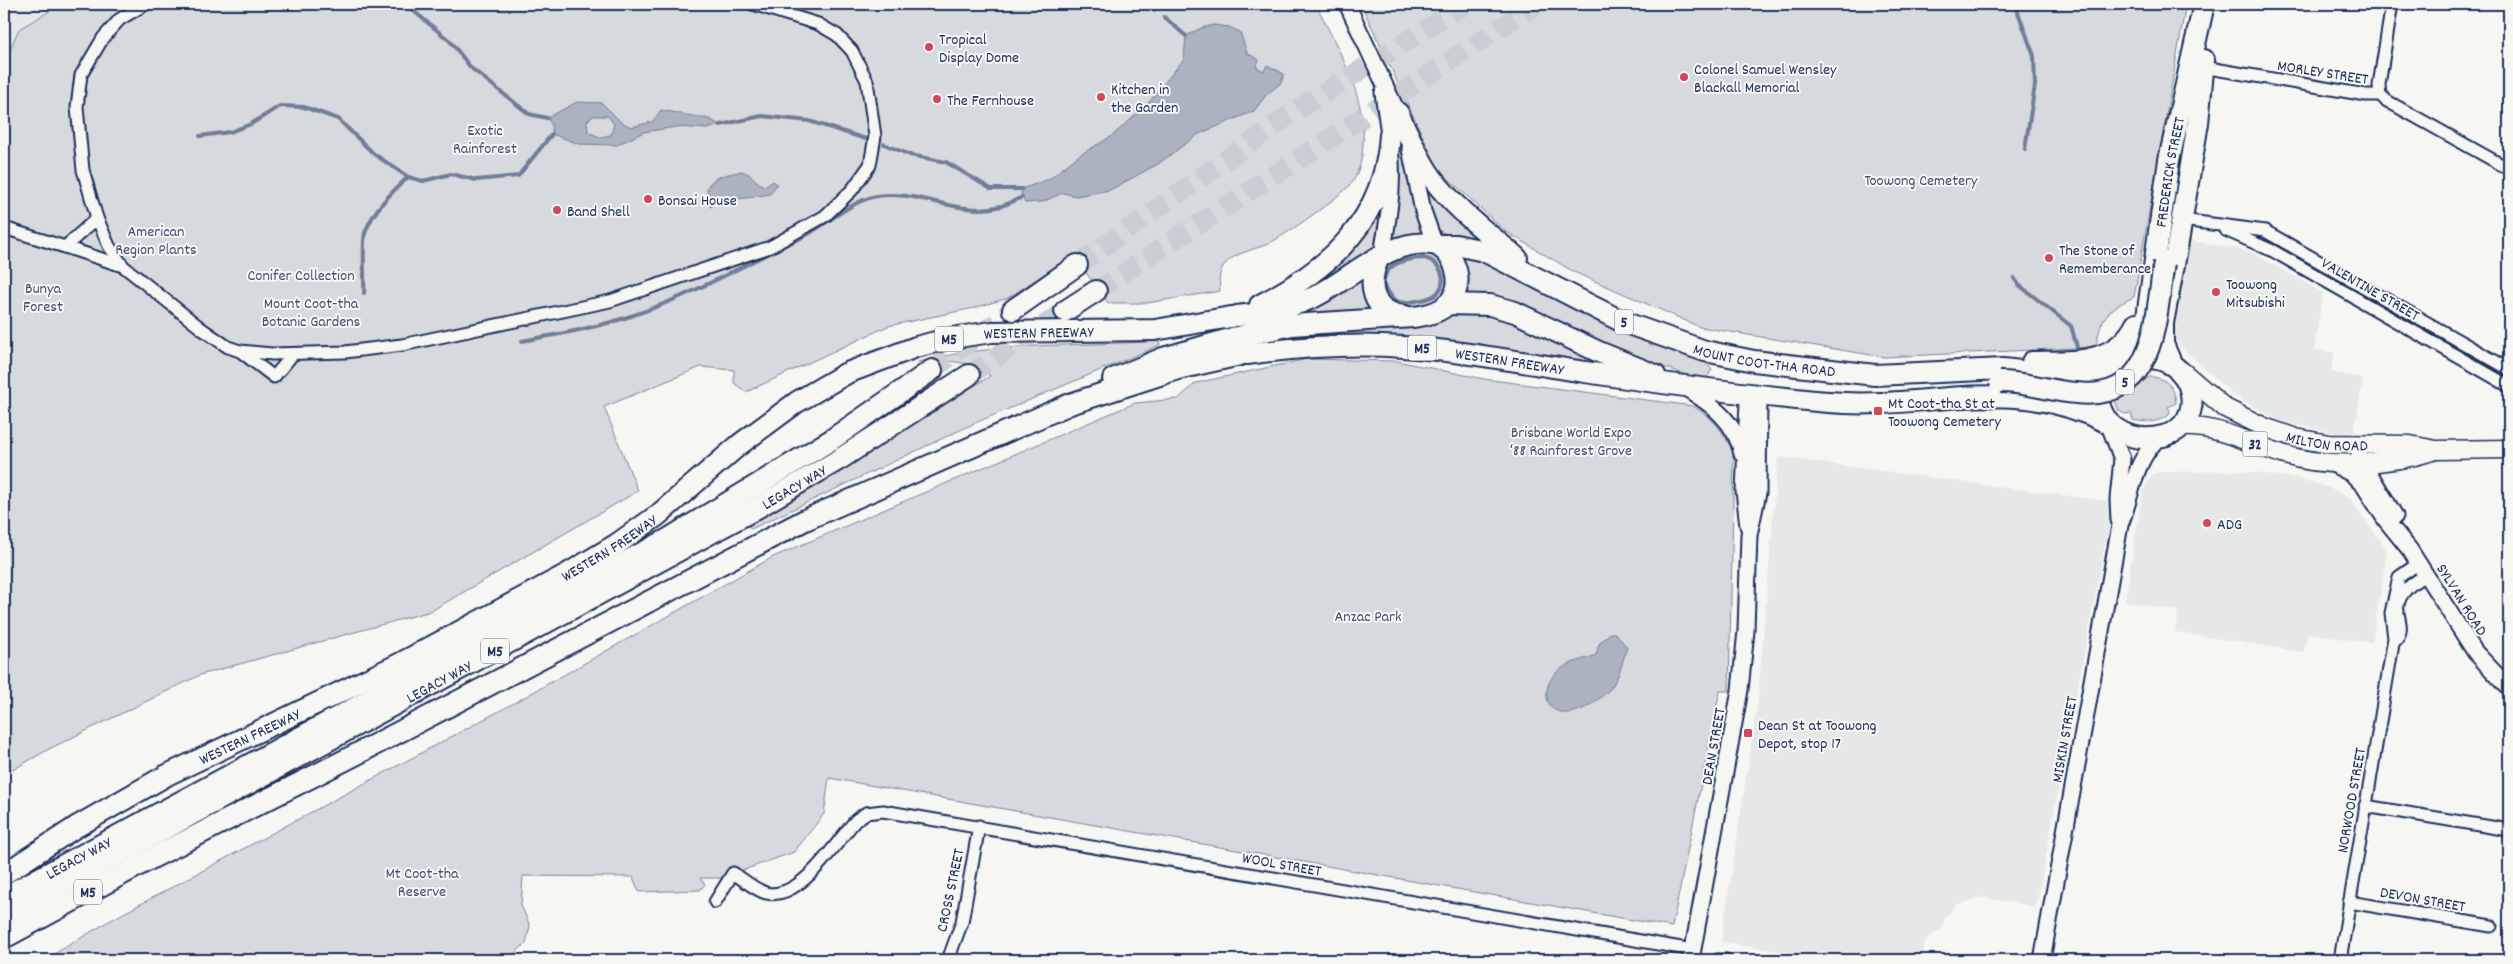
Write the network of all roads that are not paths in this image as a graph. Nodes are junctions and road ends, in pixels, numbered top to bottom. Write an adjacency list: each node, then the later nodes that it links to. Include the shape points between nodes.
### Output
1 (146, 4): 13 (street, via 120,19 103,38 80,75 77,106 82,161)
2 (753, 4): 32 (street, via 818,24 838,35 852,52 867,81 876,136 870,165 852,190 825,216 770,247 610,301 402,345)
3 (1347, 4): 8 (street)
4 (2204, 4): 22 (highway, FREDERICK STREET / 5, via 2169,160)
5 (2214, 4): 7 (highway, FREDERICK STREET / 5)
6 (2392, 4): 9 (street)
7 (2203, 67): 9 (street, MORLEY STREET); 14 (highway, FREDERICK STREET, via 2198,123); 41 (highway, 5, bridge, via 2193,92 2150,350 2139,369 2125,382 2106,392 2088,394 2000,382)
8 (1380, 79): 10 (street); 11 (street)
9 (2380, 95): 12 (street, MORLEY STREET)
10 (1398, 114): 17 (street, via 1408,142 1422,211); 23 (highway, via 1422,163 1442,190 1478,226)
11 (1390, 135): 19 (street, via 1391,190); 28 (highway, via 1382,183 1352,236 1308,278)
12 (2509, 169)
13 (97, 218): 18 (street); 21 (street)
14 (2182, 220): 15 (street, VALENTINE STREET); 34 (highway, FREDERICK STREET, via 2162,323 2163,344)
15 (2214, 226): 36 (street, VALENTINE STREET, via 2265,231); 39 (street, VALENTINE STREET, via 2273,250)
16 (4, 228): 18 (street)
17 (1436, 245): 19 (highway, 5, via 1407,247); 23 (highway, MOUNT COOT-THA ROAD / 5, via 1484,251); 25 (highway, via 1451,259 1458,276 1456,289)
18 (65, 247): 21 (street)
19 (1381, 256): 28 (highway, WESTERN FREEWAY / M5, via 1312,298); 29 (highway, via 1372,280 1376,300 1391,313)
20 (1077, 265): 26 (highway)
21 (123, 266): 31 (street, via 202,329 228,347)
22 (2151, 280): 33 (highway, FREDERICK STREET, via 2144,332 2137,346); 35 (highway, 5, via 2132,331 2116,349 2087,360 2026,362)
23 (1547, 284): 35 (highway, MOUNT COOT-THA ROAD / 5, via 1632,326 1722,355 1866,374)
24 (1096, 291): 27 (highway)
25 (1447, 304): 29 (highway, via 1436,312); 40 (highway, via 1478,304 1515,312)
26 (1013, 310)
27 (1065, 311)
28 (1236, 316): 60 (highway, WESTERN FREEWAY / M5, via 1155,330 992,332 916,347 847,373 797,402 739,445 658,515 610,548 372,677 167,775)
29 (1419, 316): 30 (highway, via 1292,325)
30 (1241, 346): 40 (highway, WESTERN FREEWAY / M5, via 1411,347); 66 (highway, M5, via 1200,346 1123,373 1070,404 841,503 752,546)
31 (240, 351): 32 (street); 32 (street, via 274,377)
32 (292, 354)
33 (2117, 366): 34 (highway, via 2144,358); 35 (highway, MOUNT COOT-THA ROAD, via 2072,376); 42 (highway, via 2102,383 2098,397 2099,410)
34 (2175, 366): 43 (highway, via 2187,379 2191,395 2188,415); 46 (main road, MILTON ROAD / 32, via 2216,402 2250,421 2296,438)
35 (1983, 369)
36 (2509, 369)
37 (932, 370): 61 (highway, LEGACY WAY / M5, via 831,440 668,539)
38 (969, 375): 64 (highway, LEGACY WAY / M5, via 848,454 750,512)
39 (2509, 386)
40 (1682, 387): 41 (highway, MOUNT COOT-THA ROAD / 5); 51 (street, via 1711,405 1732,425 1740,443)
41 (1763, 397): 42 (highway, MOUNT COOT-THA ROAD, via 1836,403 2017,396 2072,406); 45 (street, DEAN STREET, via 1748,402)
42 (2108, 424): 44 (highway, via 2134,436); 52 (street, MISKIN STREET, via 2122,459 2118,499)
43 (2179, 427): 44 (highway); 50 (main road, MILTON ROAD / 32, via 2211,429 2292,457)
44 (2160, 437): 52 (street, MISKIN STREET, via 2140,460)
45 (1753, 441): 51 (street, DEAN STREET); 53 (street, DEAN STREET, via 1758,493)
46 (2351, 445): 48 (main road, MILTON ROAD / 32, via 2410,445); 49 (street, SYLVAN ROAD)
47 (2509, 449): 48 (main road, MILTON ROAD / 32)
48 (2436, 450): 49 (main road, MILTON ROAD / 32, via 2413,457)
49 (2364, 461): 50 (main road, MILTON ROAD / 32); 54 (street, SYLVAN ROAD)
50 (2330, 462): 54 (street, SYLVAN ROAD, via 2360,482)
51 (1744, 468): 53 (street, DEAN STREET)
52 (2120, 524): 69 (street, MISKIN STREET)
53 (1749, 535): 67 (street, DEAN STREET, via 1746,630 1740,690)
54 (2410, 550): 55 (street, SYLVAN ROAD)
55 (2423, 569): 56 (street, SYLVAN ROAD, via 2476,652); 57 (street, NORWOOD STREET, via 2399,578 2391,615 2394,634)
56 (2509, 688)
57 (2365, 806): 59 (street); 63 (street, NORWOOD STREET)
58 (979, 826): 62 (street, WOOL STREET, via 883,811 866,813 856,820 801,884 767,893 733,873); 67 (street, WOOL STREET); 68 (street, CROSS STREET, via 962,922)
59 (2509, 830)
60 (4, 874)
61 (4, 897)
62 (715, 902)
63 (2349, 902): 65 (street, DEVON STREET); 70 (street, NORWOOD STREET)
64 (4, 916)
65 (2491, 926)
66 (4, 938)
67 (1692, 955)
68 (948, 960)
69 (2042, 960)
70 (2340, 960)

